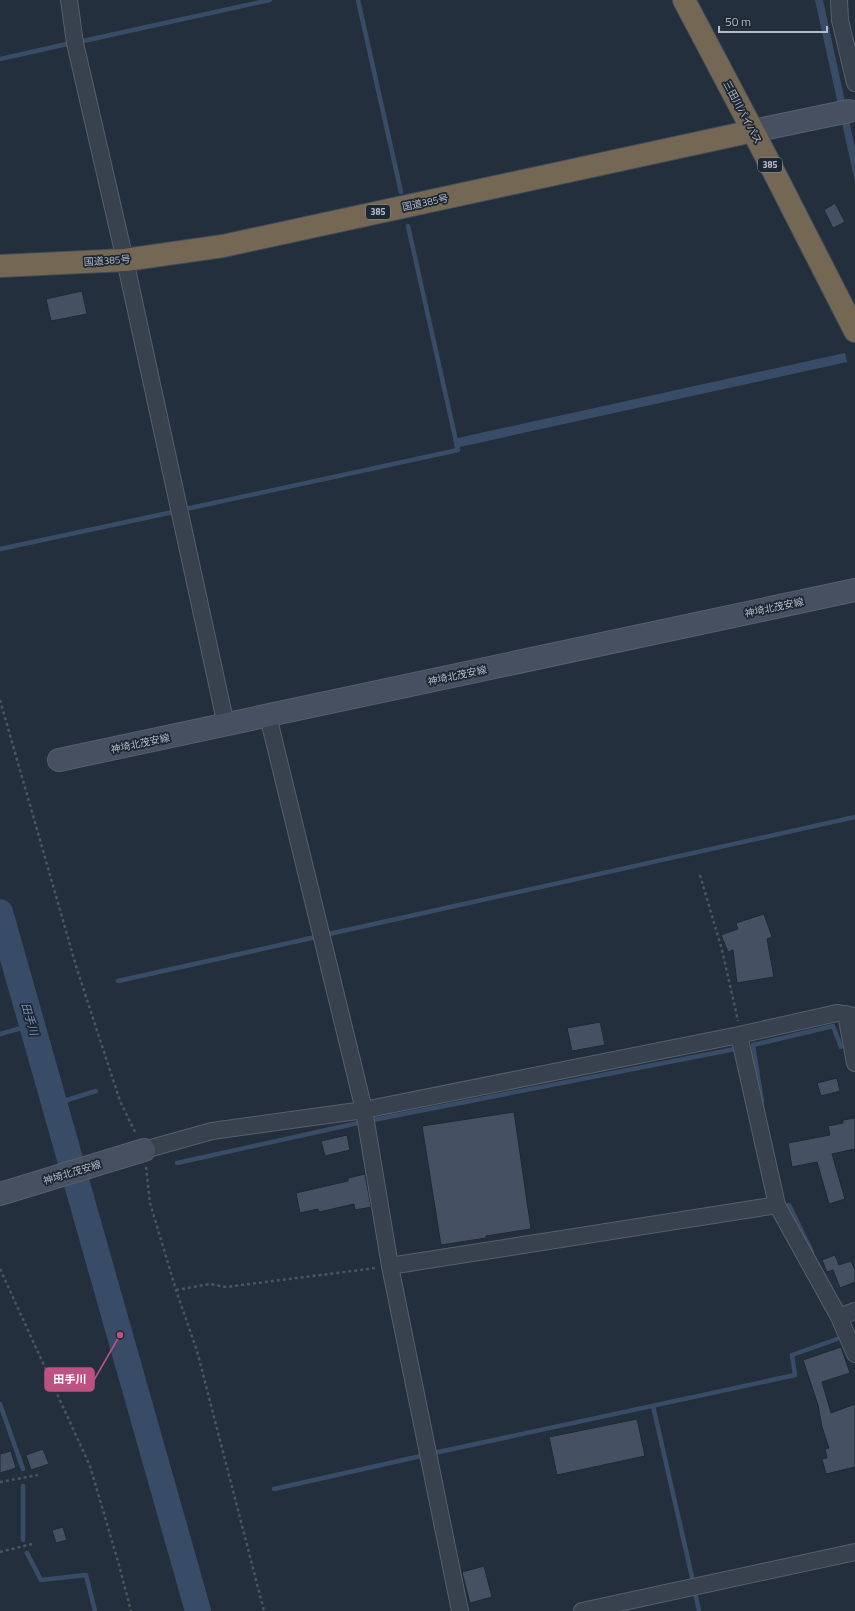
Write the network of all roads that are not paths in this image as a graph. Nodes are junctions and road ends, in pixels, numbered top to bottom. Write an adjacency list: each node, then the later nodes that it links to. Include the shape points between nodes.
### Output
1 (70, 0): 7 (street, via 74,43)
2 (684, 0): 6 (highway, 三田川バイパス / 385)
3 (839, 0): 4 (street, via 840,20)
4 (855, 83)
5 (847, 111): 6 (main road)
6 (753, 131): 7 (highway, 国道385号 / 385, via 223,246); 9 (highway, 三田川バイパス / 385)
7 (125, 260): 8 (highway, 国道385号 / 385); 12 (street)
8 (0, 266)
9 (855, 331)
10 (855, 590): 11 (main road, 神埼北茂安線)
11 (268, 716): 12 (main road, 神埼北茂安線); 17 (street)
12 (226, 725): 13 (main road, 神埼北茂安線)
13 (60, 760)
14 (851, 1015): 15 (street, via 837,1013); 16 (street)
15 (739, 1035): 17 (street); 20 (street)
16 (855, 1063)
17 (364, 1110): 18 (street, via 212,1131); 21 (street)
18 (139, 1151): 19 (main road, 神埼北茂安線)
19 (0, 1194)
20 (777, 1205): 21 (street); 23 (street)
21 (390, 1266): 26 (street)
22 (855, 1311): 23 (street)
23 (839, 1317): 24 (street)
24 (855, 1354)
25 (855, 1552): 27 (street)
26 (460, 1611)
27 (582, 1611)

